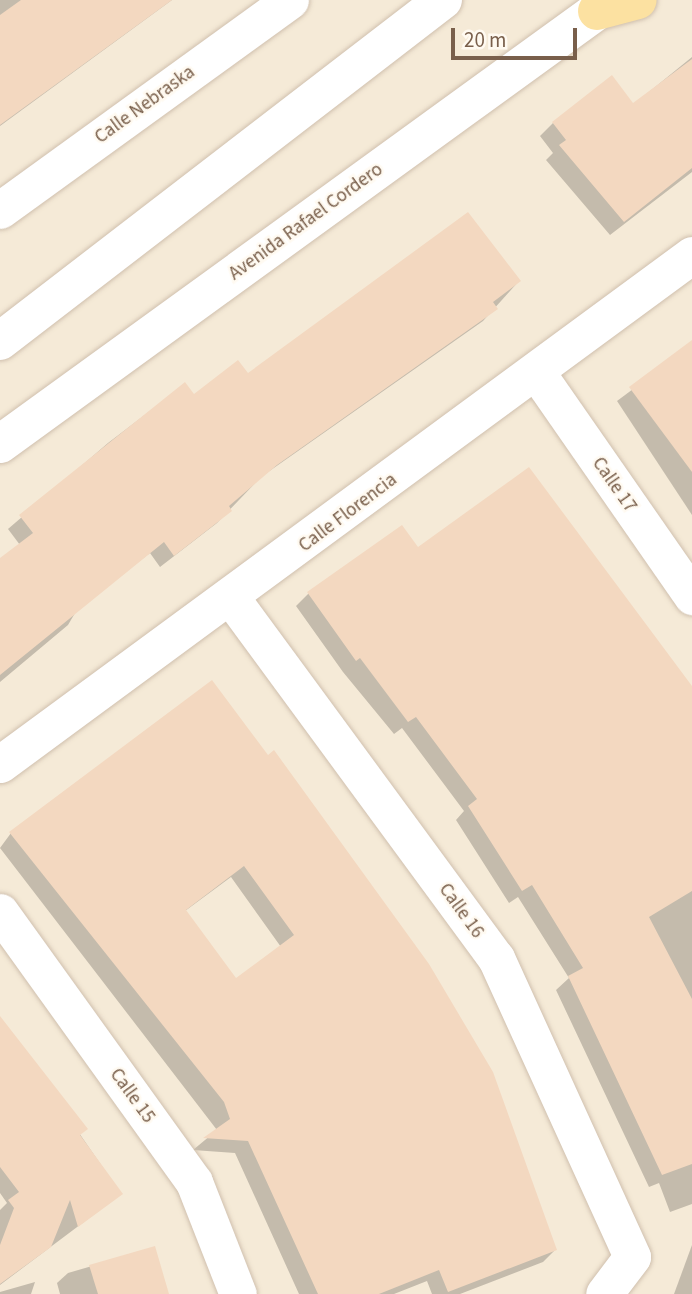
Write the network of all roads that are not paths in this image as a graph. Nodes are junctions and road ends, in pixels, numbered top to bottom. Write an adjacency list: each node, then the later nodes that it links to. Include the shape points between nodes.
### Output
1 (290, 0): 5 (street, Calle Nebraska)
2 (443, 0): 7 (main road)
3 (638, 0): 4 (main road)
4 (605, 5): 9 (main road, Avenida Rafael Cordero)
5 (0, 210)
6 (692, 255): 8 (street, Calle Florencia)
7 (0, 341)
8 (537, 373): 10 (street, Calle 17); 11 (street, Calle Florencia)
9 (0, 444)
10 (692, 596)
11 (232, 599): 12 (street, Calle Florencia); 15 (street, Calle 16, via 496,958 632,1257)
12 (0, 764)
13 (0, 912): 14 (street, Calle 15, via 194,1182)
14 (238, 1294)
15 (604, 1294)

